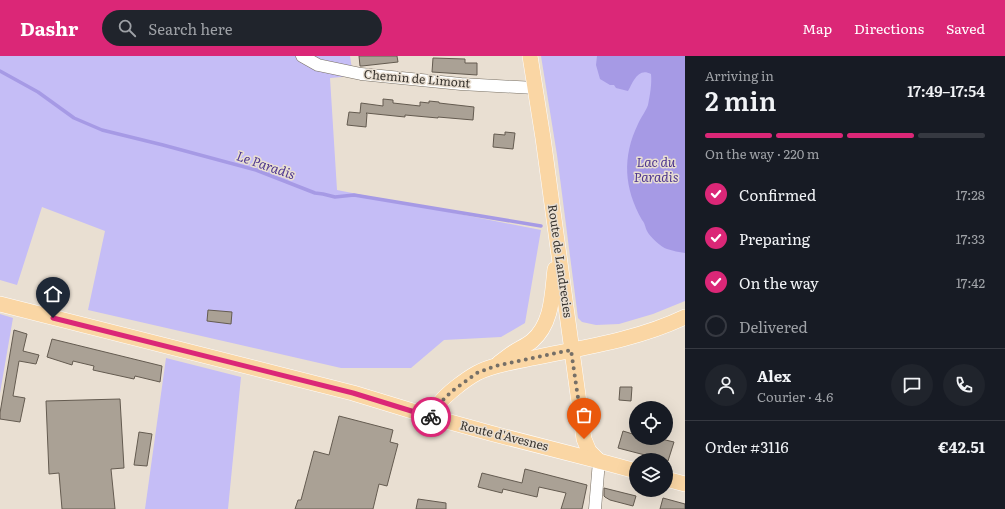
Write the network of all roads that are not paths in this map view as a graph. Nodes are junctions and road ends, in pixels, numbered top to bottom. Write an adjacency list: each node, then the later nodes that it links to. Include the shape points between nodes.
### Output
1 (302, 56): 3 (street, Chemin de Limont, via 318,65 361,74 460,84)
2 (530, 56): 3 (main road, Route de Landrecies)
3 (535, 88): 4 (main road, Route de Landrecies)
4 (558, 246): 7 (main road, Route de Landrecies); 8 (main road, via 551,308 547,321 532,341)
5 (0, 304): 9 (main road, Route d'Avesnes, via 353,393)
6 (685, 317): 7 (main road, via 632,336)
7 (571, 350): 8 (main road); 10 (main road, Route de Landrecies, via 584,439 589,451)
8 (495, 366): 9 (main road, via 477,373 452,391 439,404)
9 (432, 417): 10 (main road, Route d'Avesnes)
10 (599, 460): 11 (main road, Route d'Avesnes); 14 (street)
11 (629, 469)
12 (673, 481): 13 (main road)
13 (685, 484)
14 (595, 509)

